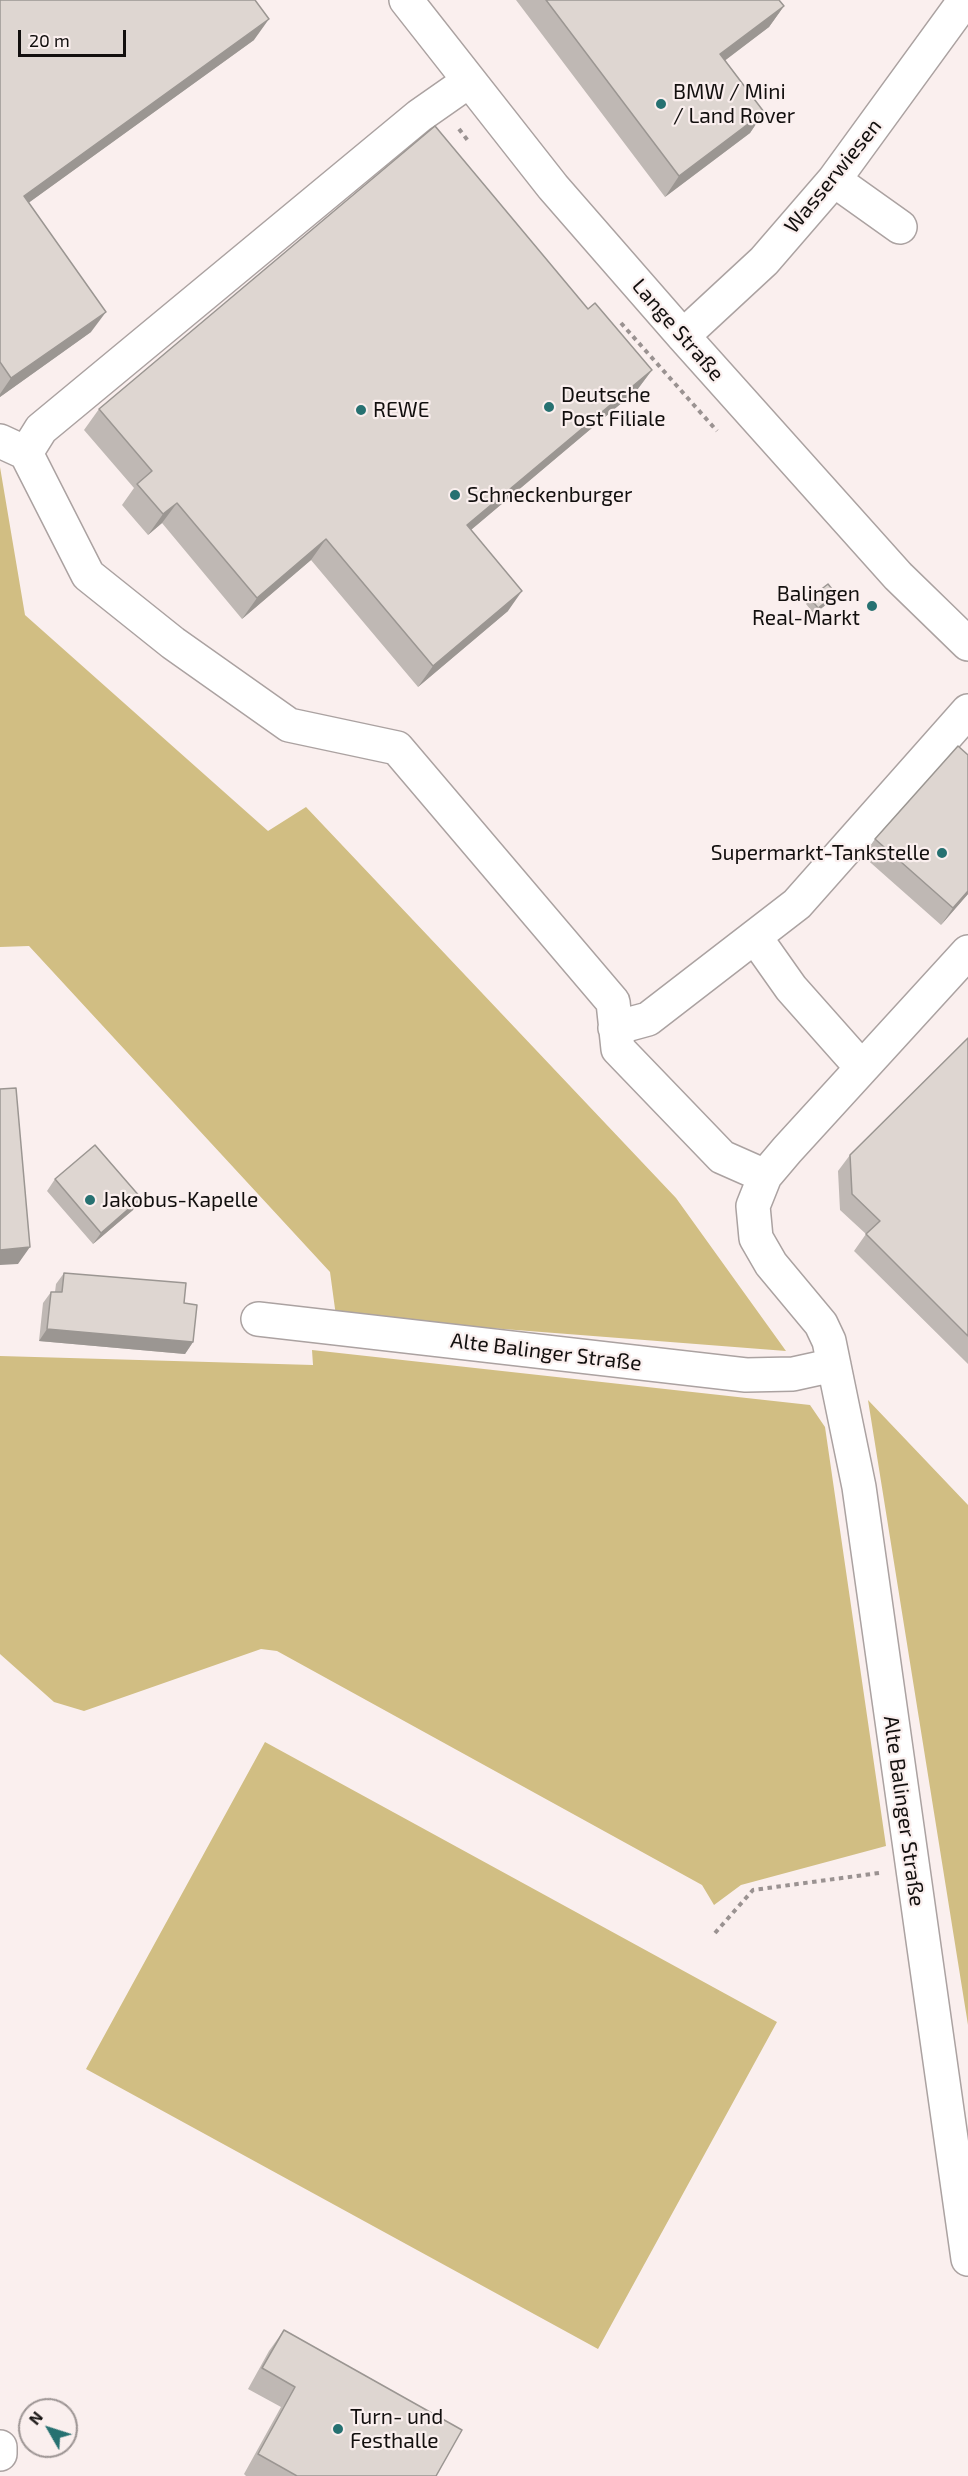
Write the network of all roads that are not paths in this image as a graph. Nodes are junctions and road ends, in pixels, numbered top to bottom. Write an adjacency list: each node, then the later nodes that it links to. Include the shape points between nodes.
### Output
1 (406, 0): 4 (street, Lange Straße)
2 (965, 0): 3 (street, Wasserwiesen)
3 (956, 36): 5 (street, Wasserwiesen)
4 (469, 81): 7 (street, Lange Straße, via 553,187); 8 (street, via 419,116 41,429)
5 (834, 180): 6 (street); 7 (street, Wasserwiesen, via 764,261)
6 (900, 227)
7 (683, 336): 9 (street, Lange Straße, via 898,576)
8 (13, 447): 13 (street, via 88,575 173,643 289,725 397,748 613,1002)
9 (968, 645)
10 (968, 711): 11 (street, via 797,904)
11 (754, 937): 13 (street, via 648,1019); 14 (street, via 791,988)
12 (968, 952): 14 (street, Alte Balinger Straße)
13 (615, 1028): 15 (street, via 618,1049 722,1157)
14 (862, 1068): 15 (street, Alte Balinger Straße)
15 (765, 1176): 17 (street, Alte Balinger Straße, via 753,1206 756,1238 771,1264 820,1324 829,1341)
16 (258, 1319): 17 (street, Alte Balinger Straße, via 746,1375)
17 (835, 1372): 18 (street, Alte Balinger Straße, via 859,1487)
18 (968, 2259)
19 (0, 2447): 20 (street)
20 (0, 2454)

